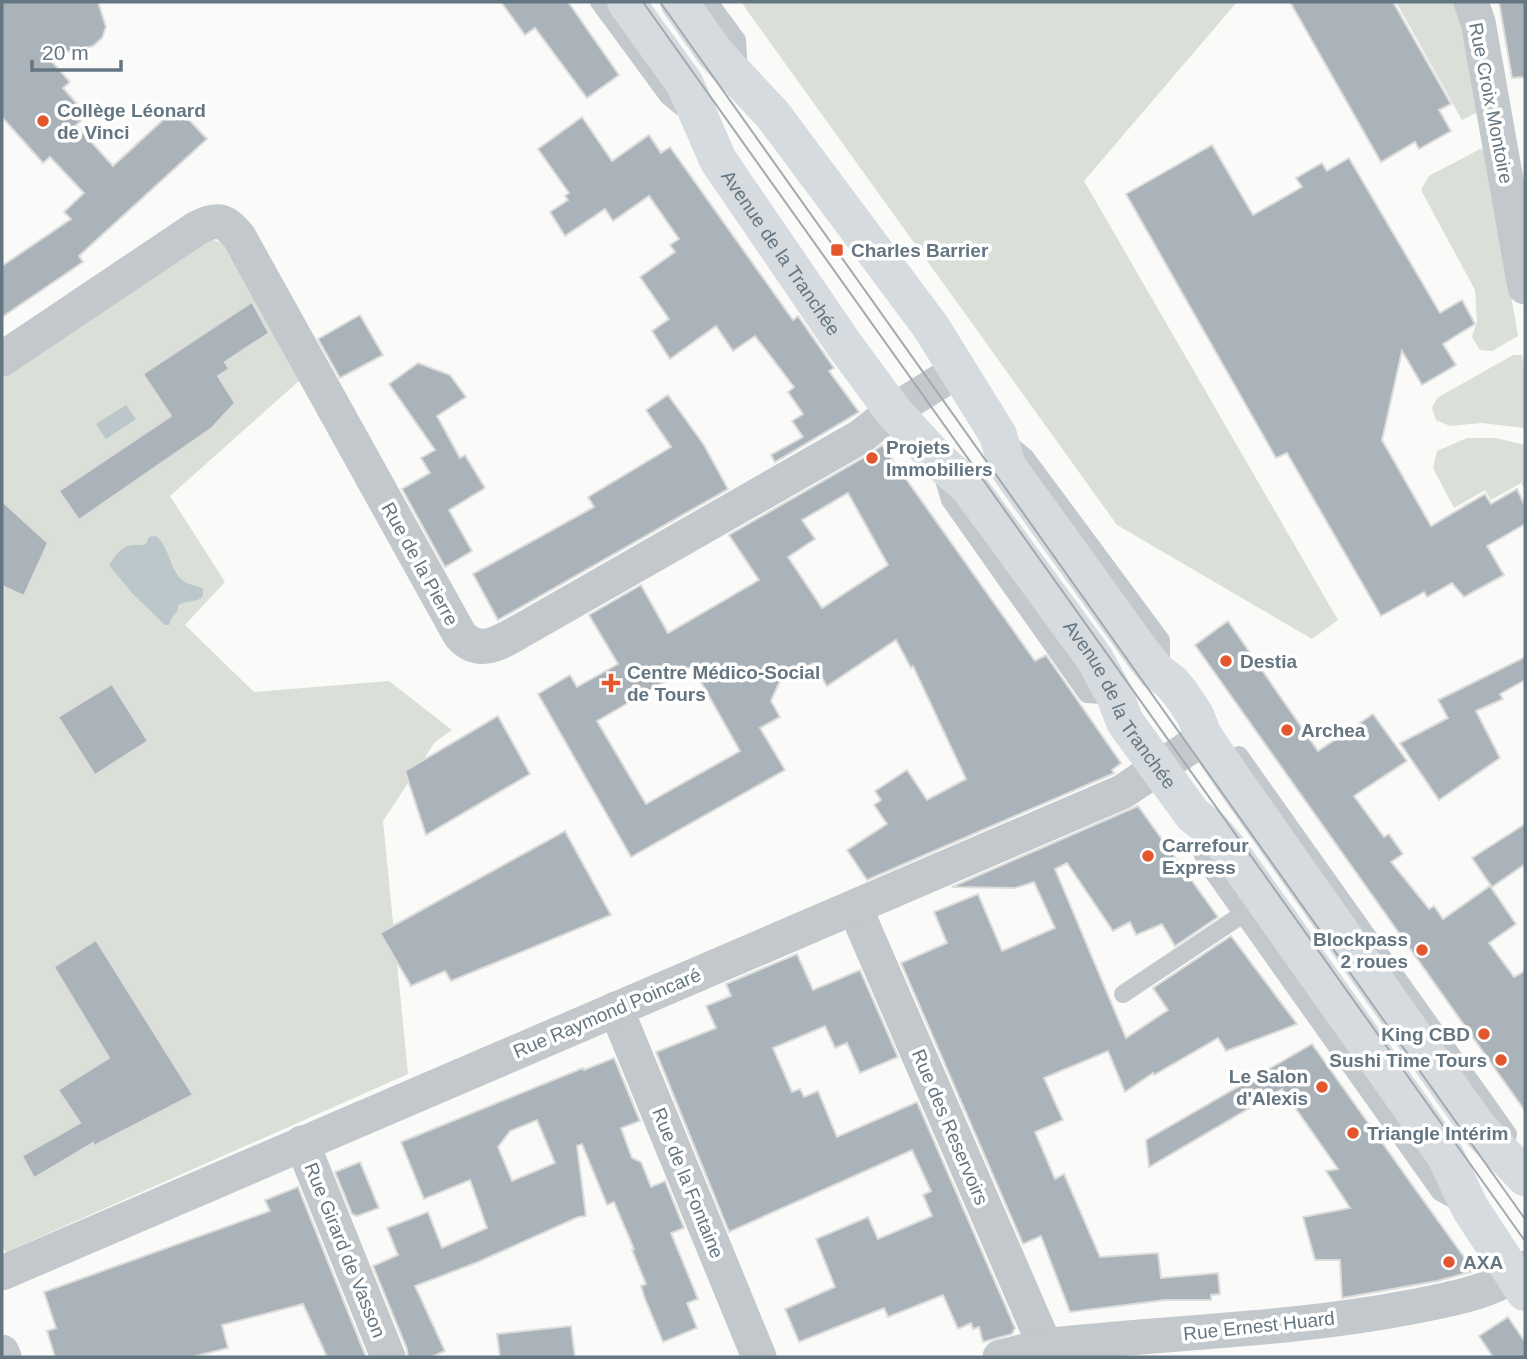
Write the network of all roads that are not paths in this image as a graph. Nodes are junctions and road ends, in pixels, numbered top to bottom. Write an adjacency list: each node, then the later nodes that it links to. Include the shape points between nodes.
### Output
1 (599, 2): 7 (lane, Avenue de la Tranchée, via 668,96)
2 (626, 2): 7 (main road, Avenue de la Tranchée, via 685,84)
3 (679, 2): 6 (main road)
4 (709, 2): 6 (lane, via 737,40)
5 (1471, 2): 8 (street, Rue Croix Montoire)
6 (738, 77): 10 (main road, via 795,144 931,327)
7 (703, 124): 11 (main road, Avenue de la Tranchée, via 735,187)
8 (1525, 287)
9 (2, 359): 11 (street, Rue de la Pierre, via 197,228 212,221 228,224 460,635 475,647 496,644 548,615 860,437)
10 (957, 371): 11 (street, Rue de la Pierre); 12 (main road, via 998,435 1007,466 1156,671 1181,694)
11 (893, 411): 13 (main road, Avenue de la Tranchée, via 969,487 1095,659 1125,722)
12 (1203, 735): 13 (street, Rue Raymond Poincaré); 20 (main road, via 1479,1129)
13 (1159, 767): 14 (main road, Avenue de la Tranchée, via 1193,815); 15 (street, Rue Raymond Poincaré, via 1122,792)
14 (1212, 830): 16 (lane, via 1202,853); 21 (main road, Avenue de la Tranchée, via 1445,1155)
15 (855, 908): 18 (street, Rue Raymond Poincaré); 24 (street, Rue des Reservoirs)
16 (1243, 914): 17 (lane); 21 (lane, via 1440,1192)
17 (1123, 994)
18 (616, 1009): 19 (street, Rue Raymond Poincaré); 28 (street, Rue de la Fontaine)
19 (302, 1143): 22 (street, Rue Raymond Poincaré); 27 (street, Rue Girard de Vasson)
20 (1514, 1166)
21 (1470, 1208): 23 (main road, Avenue de la Tranchée)
22 (2, 1273)
23 (1522, 1279): 24 (street, Rue Ernest Huard, via 1467,1295 1298,1325)
24 (1045, 1346): 29 (street, Rue Ernest Huard)
25 (2, 1352): 26 (street)
26 (4, 1357)
27 (388, 1357)
28 (760, 1357)
29 (1000, 1357)

